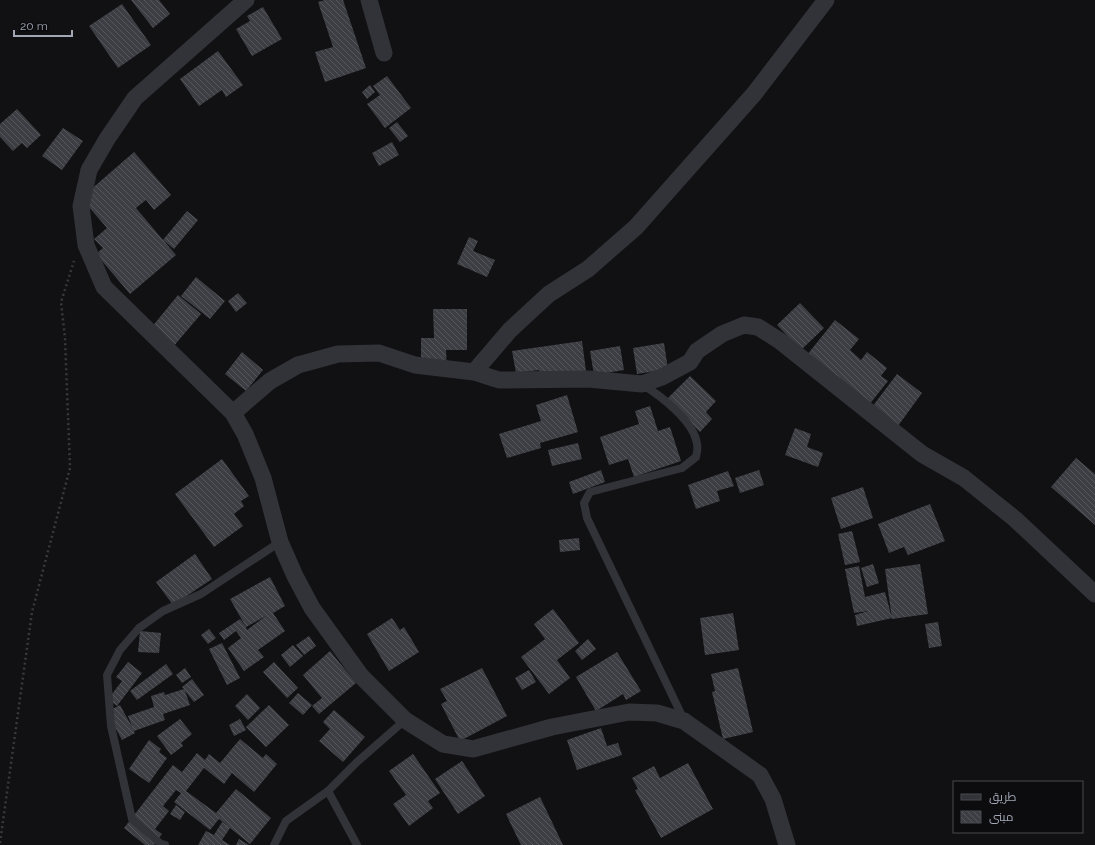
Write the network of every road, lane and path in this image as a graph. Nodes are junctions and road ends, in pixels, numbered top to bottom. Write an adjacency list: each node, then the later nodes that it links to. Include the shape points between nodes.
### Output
1 (246, 0): 5 (street, via 135,98 107,139 89,170 81,206)
2 (369, 0): 4 (street)
3 (826, 0): 6 (street, via 754,94 636,227 588,269 549,294 510,330)
4 (384, 53)
5 (86, 245): 8 (street, via 104,287); 14 (path, via 72,265 61,302 65,338 70,468 32,612)
6 (474, 372): 7 (street, via 499,380 588,379); 8 (street, via 415,365 379,353 338,354 298,365 277,377)
7 (642, 384): 10 (street, via 690,362 697,351 722,334 744,325 758,327 780,341 922,454 964,478 1015,519); 12 (lane, via 660,395 688,424 697,444 696,457 682,468 590,492 584,503 587,518)
8 (233, 413): 9 (street, via 246,434 263,478)
9 (280, 542): 11 (street, via 312,608 361,676); 15 (lane, via 201,594 163,611 139,628 120,650 107,675 111,726 132,819)
10 (1095, 594)
11 (406, 720): 12 (street, via 443,744 473,748 552,727 629,712 657,713); 13 (lane)
12 (684, 721): 18 (street, via 760,775 773,799)
13 (328, 791): 16 (lane, via 286,821); 17 (lane)
14 (0, 843)
15 (165, 845)
16 (274, 845)
17 (357, 845)
18 (787, 845)

